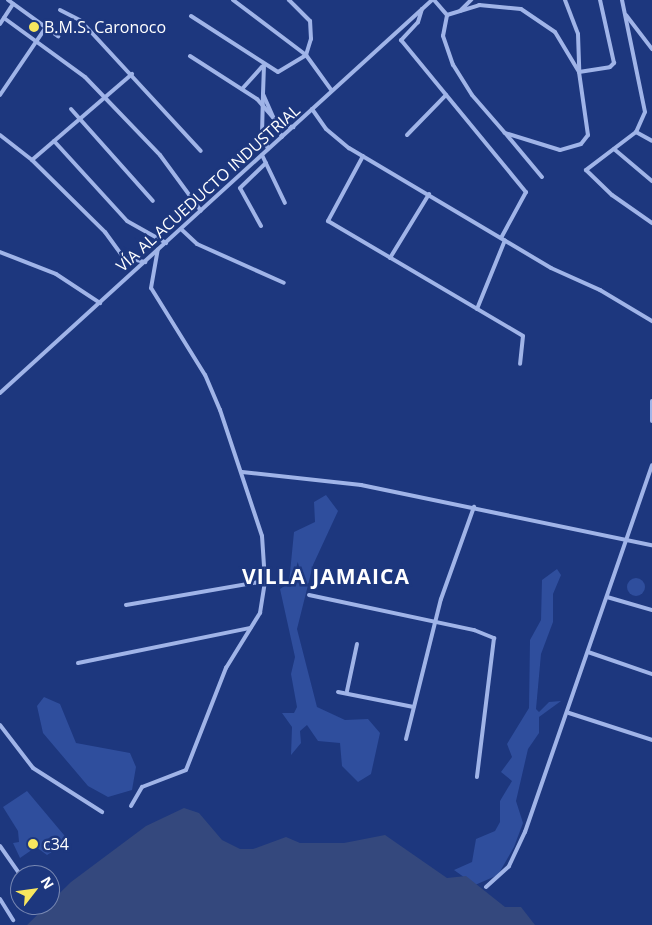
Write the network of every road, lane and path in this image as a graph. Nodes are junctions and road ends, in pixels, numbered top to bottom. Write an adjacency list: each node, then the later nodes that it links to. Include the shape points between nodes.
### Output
1 (8, 0): 9 (street)
2 (233, 0): 22 (street)
3 (290, 0): 22 (street, via 311,24)
4 (433, 0): 10 (street, VÍA AL ACUEDUCTO INDUSTRIAL); 15 (street)
5 (471, 0): 12 (street)
6 (565, 0): 25 (street, via 578,34)
7 (600, 0): 25 (street, via 614,63 610,68)
8 (622, 0): 13 (street)
9 (13, 4): 16 (street); 18 (street)
10 (422, 9): 28 (street, VÍA AL ACUEDUCTO INDUSTRIAL); 31 (street, via 418,22 401,40)
11 (60, 10): 26 (street, via 80,20)
12 (460, 12): 15 (street); 25 (street, via 488,4 531,14 554,32)
13 (624, 14): 21 (street); 34 (street)
14 (191, 16): 24 (street)
15 (448, 16): 42 (street, via 443,36 453,65)
16 (4, 18): 17 (street); 20 (street)
17 (0, 24)
18 (46, 27): 19 (street); 20 (street)
19 (58, 36)
20 (37, 41): 30 (street); 32 (street)
21 (652, 49)
22 (306, 55): 24 (street, via 278,72); 28 (street)
23 (190, 56): 27 (street)
24 (264, 65): 27 (street); 29 (street)
25 (579, 72): 42 (street, via 588,135 581,144 560,150)
26 (132, 74): 32 (street); 50 (street)
27 (242, 89): 33 (street)
28 (332, 91): 36 (street, VÍA AL ACUEDUCTO INDUSTRIAL)
29 (263, 94): 33 (street); 39 (street)
30 (0, 95)
31 (446, 95): 44 (street); 64 (street, via 526,192)
32 (105, 97): 38 (street); 60 (street, via 160,156)
33 (261, 103): 39 (street); 48 (street, via 262,138)
34 (645, 104): 35 (street); 41 (street)
35 (652, 105)
36 (312, 109): 40 (street, VÍA AL ACUEDUCTO INDUSTRIAL); 52 (street, via 326,129)
37 (71, 110): 38 (street)
38 (79, 119): 46 (street); 58 (street)
39 (273, 119): 40 (street); 45 (street)
40 (293, 127): 45 (street, VÍA AL ACUEDUCTO INDUSTRIAL)
41 (636, 132): 47 (street); 49 (street)
42 (504, 133): 55 (street)
43 (0, 135): 53 (street)
44 (407, 135)
45 (282, 137): 48 (street, VÍA AL ACUEDUCTO INDUSTRIAL)
46 (54, 141): 53 (street); 65 (street, via 127,221)
47 (652, 141)
48 (268, 149): 51 (street, VÍA AL ACUEDUCTO INDUSTRIAL)
49 (614, 149): 56 (street); 61 (street, via 586,170 612,195)
50 (201, 151)
51 (262, 155): 54 (street); 60 (street, VÍA AL ACUEDUCTO INDUSTRIAL)
52 (363, 156): 57 (street); 68 (street, via 327,219)
53 (32, 160): 69 (street, via 105,232 118,252 127,260)
54 (266, 163): 59 (street); 62 (street, via 240,188)
55 (542, 177)
56 (652, 180)
57 (429, 194): 64 (street); 68 (street)
58 (153, 201)
59 (285, 203)
60 (201, 212): 63 (street, VÍA AL ACUEDUCTO INDUSTRIAL)
61 (652, 223)
62 (260, 226)
63 (181, 229): 65 (street, VÍA AL ACUEDUCTO INDUSTRIAL); 70 (street, via 197,244)
64 (503, 239): 72 (street); 73 (street)
65 (166, 243): 66 (street, VÍA AL ACUEDUCTO INDUSTRIAL)
66 (158, 250): 69 (street, VÍA AL ACUEDUCTO INDUSTRIAL); 79 (street, via 151,288 205,374)
67 (0, 252): 71 (street, via 56,274)
68 (390, 258): 72 (street)
69 (145, 262): 71 (street, VÍA AL ACUEDUCTO INDUSTRIAL)
70 (284, 283)
71 (100, 302): 75 (street, VÍA AL ACUEDUCTO INDUSTRIAL)
72 (477, 309): 74 (street, via 524,337)
73 (652, 321)
74 (520, 364)
75 (0, 393)
76 (652, 401): 77 (street)
77 (652, 420)
78 (652, 465): 80 (street)
79 (242, 472): 81 (street, via 362,485); 84 (street, via 264,545)
80 (650, 478): 82 (street)
81 (474, 507): 82 (street); 89 (street)
82 (627, 538): 83 (street); 86 (street)
83 (652, 545)
84 (265, 581): 87 (street); 90 (street, via 263,607)
85 (309, 595): 89 (street)
86 (607, 598): 88 (street); 92 (street)
87 (126, 605)
88 (652, 610)
89 (435, 622): 97 (street); 102 (street, via 486,633 495,641)
90 (250, 628): 93 (street); 103 (street, via 226,668 186,770 142,786)
91 (358, 644): 95 (street)
92 (588, 652): 94 (street); 98 (street)
93 (78, 662)
94 (652, 674)
95 (347, 691): 96 (street); 97 (street)
96 (338, 692)
97 (414, 707): 100 (street)
98 (569, 713): 101 (street); 107 (street, via 509,866)
99 (0, 725): 104 (street, via 32,768)
100 (406, 739)
101 (652, 740)
102 (477, 777)
103 (131, 806)
104 (102, 812)
105 (0, 846): 106 (street)
106 (13, 865)
107 (486, 887)
108 (0, 899): 109 (street)
109 (13, 920)

